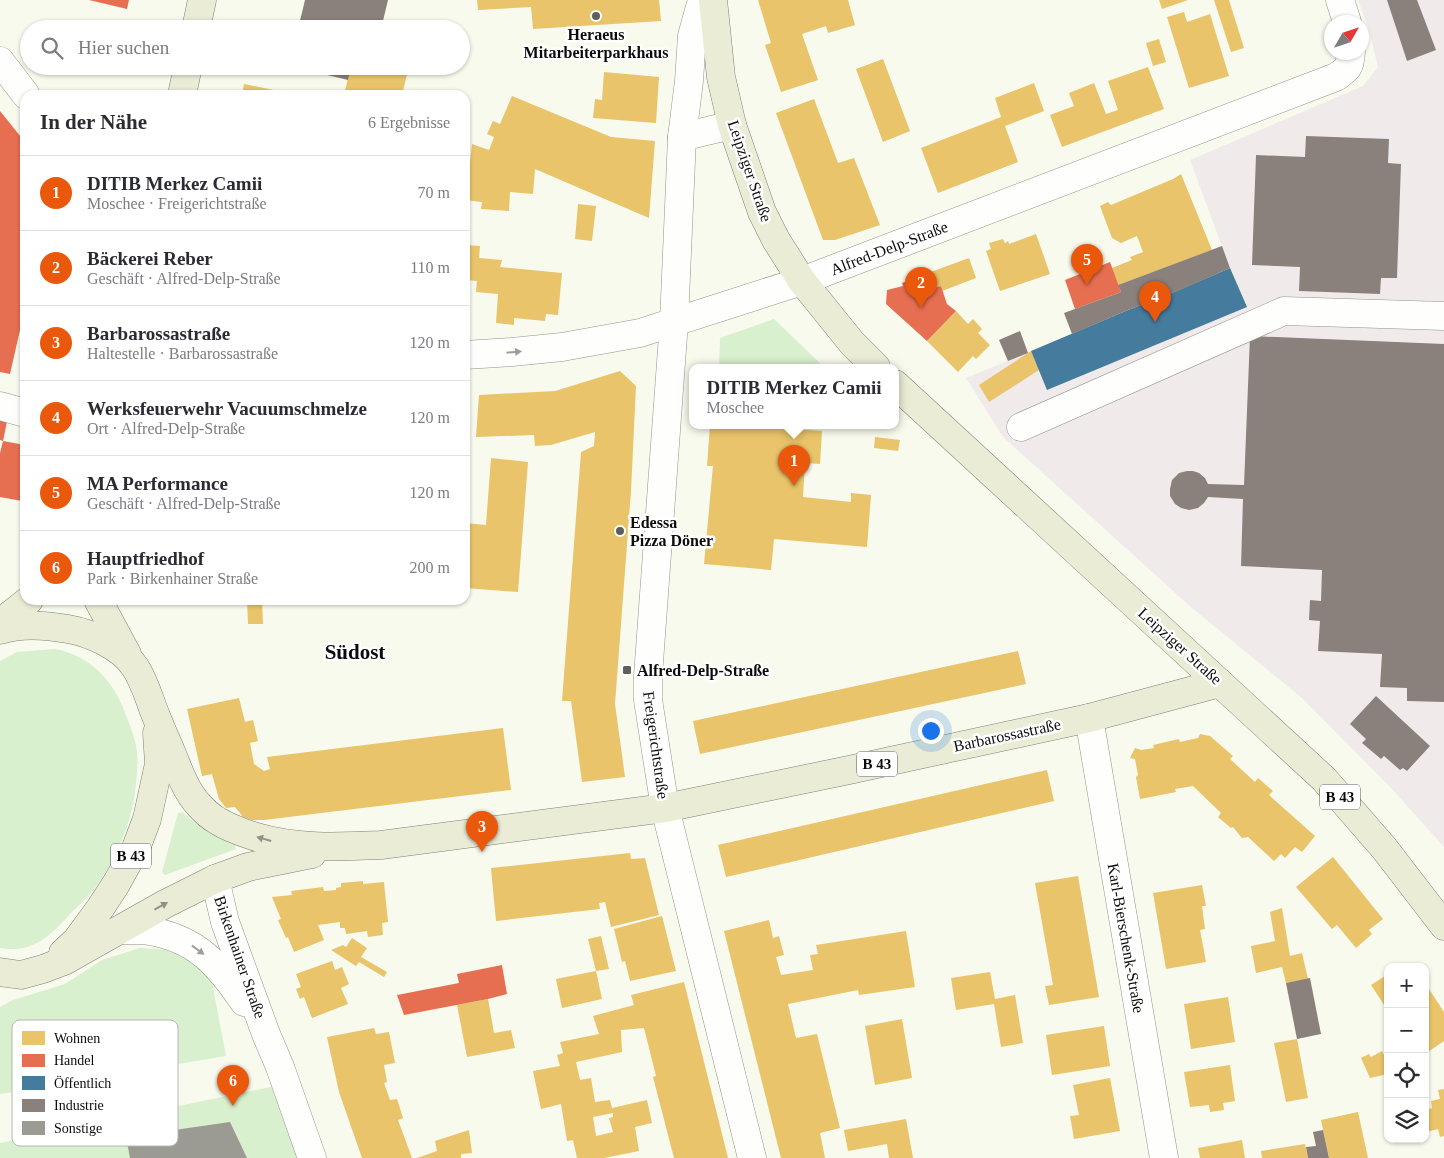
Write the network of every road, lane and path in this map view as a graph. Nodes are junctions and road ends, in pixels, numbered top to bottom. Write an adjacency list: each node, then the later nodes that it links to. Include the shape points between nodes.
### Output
1 (202, 0): 6 (main road)
2 (702, 0): 13 (street, via 692,36)
3 (713, 0): 12 (main road, Leipziger Straße, via 721,77)
4 (1340, 0): 5 (street)
5 (1345, 15)
6 (198, 20)
7 (1350, 60): 14 (street, Alfred-Delp-Straße, via 1347,70 1336,78)
8 (0, 61): 10 (street)
9 (186, 75): 11 (main road)
10 (22, 90)
11 (183, 90)
12 (732, 125): 13 (street); 14 (main road, Leipziger Straße, via 762,212)
13 (682, 138): 16 (street)
14 (802, 281): 16 (street, Alfred-Delp-Straße); 18 (main road, Leipziger Straße)
15 (1444, 316): 22 (street, via 1284,310)
16 (674, 322): 17 (street, Alfred-Delp-Straße, one-way to 16, via 562,347 640,333); 31 (street, Freigerichtstraße, via 648,676 648,700)
17 (470, 355)
18 (873, 364)
19 (899, 388): 28 (main road, Leipziger Straße)
20 (0, 406): 21 (street)
21 (20, 412)
22 (1021, 427)
23 (23, 605): 25 (main road)
24 (101, 605): 27 (main road)
25 (0, 623)
26 (0, 630): 27 (main road, B 43, via 28,626 78,631 108,644)
27 (134, 666): 29 (main road, B 43)
28 (1220, 683): 30 (main road, Barbarossastraße / B 43); 34 (main road, Leipziger Straße / B 43, via 1324,779 1384,848)
29 (156, 716): 32 (main road, B 43, one-way to 29, via 301,846 271,841 219,822 192,796); 36 (main road, B 43, via 159,764 147,819 136,848 102,907 76,941)
30 (1089, 718): 31 (main road, Barbarossastraße / B 43); 40 (street, Karl-Bierschenk-Straße)
31 (665, 808): 32 (main road, Barbarossastraße / B 43, via 389,844); 39 (street, Freigerichtstraße)
32 (347, 846): 33 (main road, B 43, via 248,867)
33 (215, 879): 35 (main road, B 43, one-way to 33); 37 (street, Birkenhainer Straße, via 225,922)
34 (1444, 926)
35 (119, 930): 36 (main road, B 43, via 64,961); 37 (street, Birkenhainer Straße, one-way to 37, via 149,931 196,947 234,986)
36 (16, 974)
37 (266, 1034): 38 (street, Birkenhainer Straße)
38 (312, 1158)
39 (752, 1158)
40 (1164, 1158)

